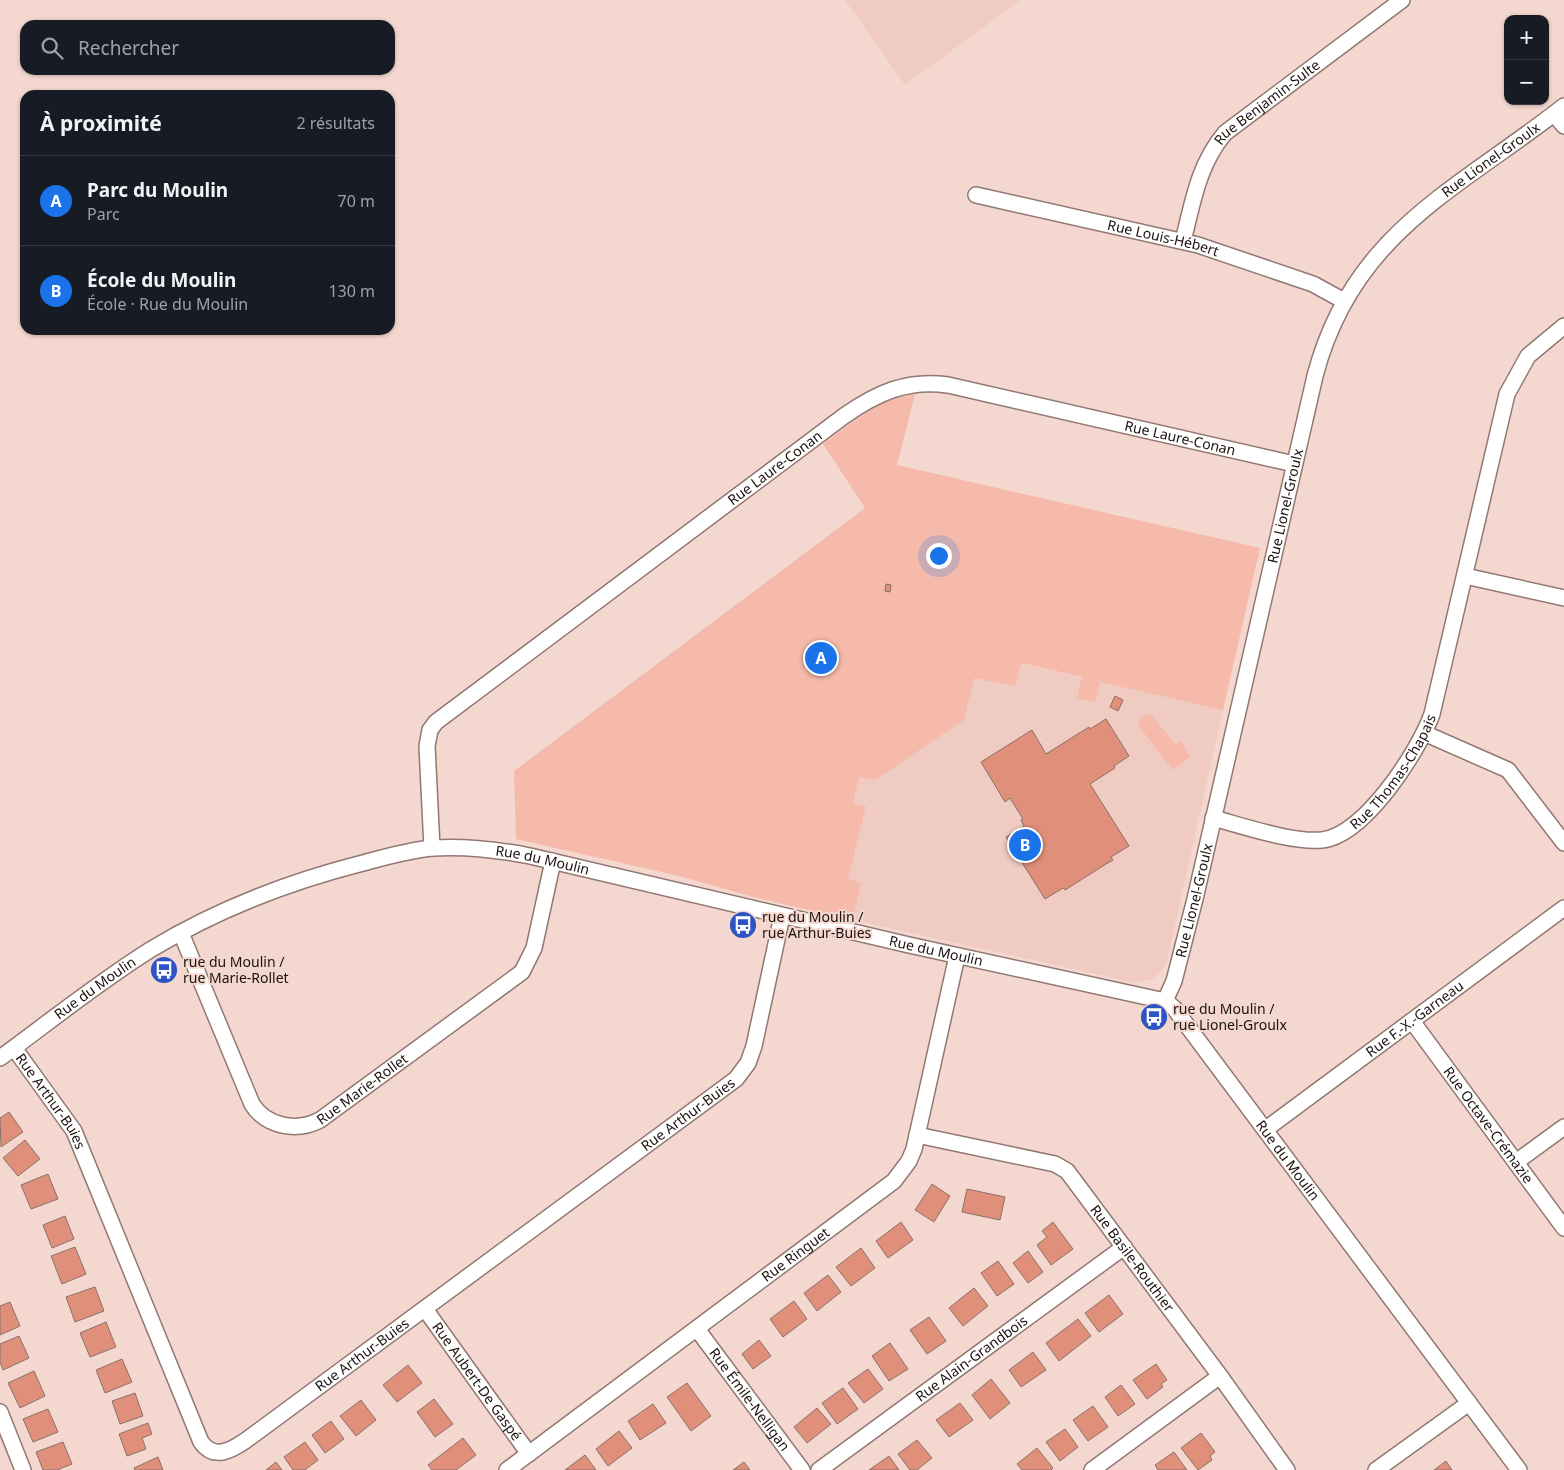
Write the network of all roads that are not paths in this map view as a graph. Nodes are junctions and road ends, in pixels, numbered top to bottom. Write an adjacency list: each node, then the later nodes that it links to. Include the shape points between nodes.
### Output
1 (1402, 0): 5 (street, Rue Benjamin-Sulte, via 1225,133 1201,170)
2 (1559, 110): 3 (street); 6 (street, Rue Lionel-Groulx, via 1452,186 1404,225 1368,265)
3 (1564, 126)
4 (976, 195): 5 (street, Rue Louis-Hébert)
5 (1183, 241): 6 (street, Rue Louis-Hébert, via 1313,284)
6 (1344, 301): 8 (street, Rue Lionel-Groulx, via 1319,361)
7 (1564, 326): 9 (street, Rue Thomas-Chapais, via 1528,356 1507,394)
8 (1294, 464): 12 (street, Rue Lionel-Groulx); 14 (street, Rue Laure-Conan, via 948,385 912,384 879,394 844,416 436,722 428,734 427,746)
9 (1465, 576): 10 (street); 11 (street, Rue Thomas-Chapais, via 1435,702)
10 (1564, 598)
11 (1424, 733): 12 (street, Rue Thomas-Chapais, via 1374,804 1355,824 1337,836 1305,840); 13 (street, via 1508,770)
12 (1214, 818): 20 (street, Rue Lionel-Groulx, via 1174,981)
13 (1564, 843)
14 (432, 848): 15 (street, Rue du Moulin, via 486,849); 18 (street, Rue du Moulin, via 322,874 250,899)
15 (553, 861): 17 (street, Rue du Moulin); 18 (street, Rue Marie-Rollet, via 534,948 522,972 320,1120 301,1126 278,1124 255,1109)
16 (1564, 908): 21 (street, Rue F.-X.-Garneau)
17 (782, 916): 19 (street, Rue du Moulin); 30 (street, Rue Arthur-Buies, via 754,1046 742,1072)
18 (181, 933): 22 (street, Rue du Moulin, via 141,956)
19 (957, 956): 20 (street, Rue du Moulin); 26 (street, Rue Ringuet)
20 (1165, 1001): 25 (street, Rue du Moulin, via 1174,1008)
21 (1412, 1022): 25 (street, Rue F.-X.-Garneau); 27 (street, Rue Octave-Crémazie)
22 (14, 1048): 23 (street, Rue du Moulin); 30 (street, Rue Arthur-Buies, via 74,1131 192,1422 207,1449 222,1453 234,1448)
23 (0, 1058)
24 (1564, 1127): 27 (street)
25 (1266, 1129): 33 (street, Rue du Moulin)
26 (917, 1134): 29 (street, Rue Basile-Routhier, via 1059,1166 1074,1178); 31 (street, Rue Ringuet, via 909,1161 888,1187)
27 (1516, 1162): 28 (street, Rue Octave-Crémazie)
28 (1564, 1228)
29 (1124, 1247): 32 (street, Rue Basile-Routhier); 39 (street, Rue Alain-Grandbois)
30 (425, 1309): 35 (street, Rue Aubert-De Gaspé)
31 (697, 1329): 35 (street, Rue Ringuet); 38 (street, Rue Émile-Nelligan)
32 (1220, 1376): 40 (street); 41 (street, Rue Basile-Routhier)
33 (1469, 1403): 42 (street); 43 (street, Rue du Moulin)
34 (0, 1412): 36 (street)
35 (529, 1454): 37 (street, Rue Ringuet)
36 (24, 1470)
37 (507, 1470)
38 (802, 1470)
39 (819, 1470)
40 (1092, 1470)
41 (1287, 1470)
42 (1376, 1470)
43 (1519, 1470)

